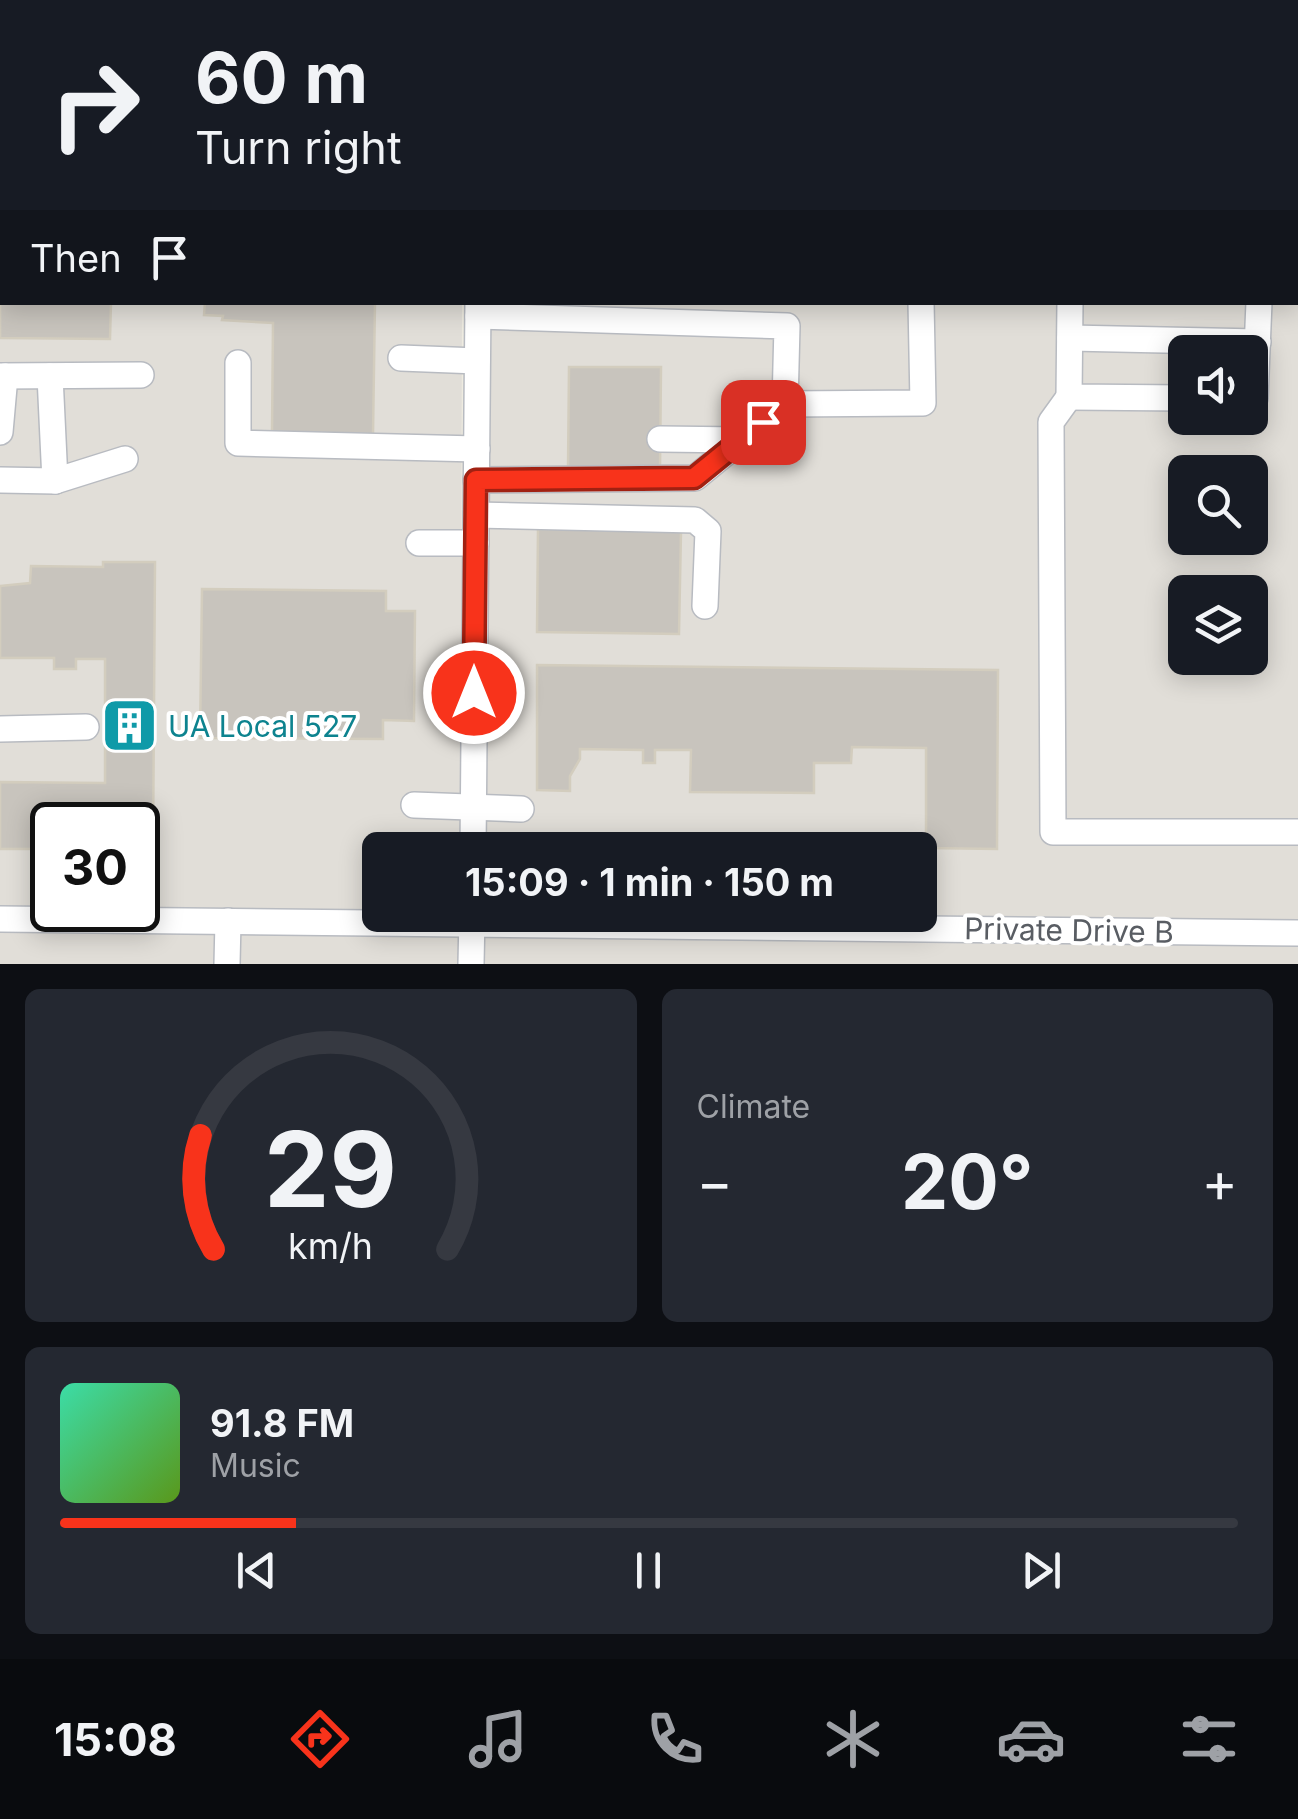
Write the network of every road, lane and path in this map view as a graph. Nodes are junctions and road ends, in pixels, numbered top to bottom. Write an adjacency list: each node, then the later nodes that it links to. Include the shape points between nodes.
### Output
1 (921, 305): 17 (street, via 923,403)
2 (1070, 305): 7 (street)
3 (1258, 305): 6 (street)
4 (478, 309): 5 (street); 10 (street)
5 (759, 314): 17 (street, via 787,326)
6 (1258, 335)
7 (1070, 338): 8 (street); 15 (street)
8 (1168, 340)
9 (401, 358): 10 (street)
10 (477, 361): 21 (street)
11 (238, 362): 21 (street, via 238,443)
12 (2, 376): 13 (street); 18 (street)
13 (50, 376): 14 (street); 24 (street)
14 (142, 376)
15 (1070, 397): 16 (street); 36 (street, via 1050,422 1053,832)
16 (1168, 398)
17 (785, 404): 20 (street)
18 (0, 432)
19 (660, 439): 20 (street)
20 (741, 440): 25 (street, via 694,478)
21 (476, 449): 25 (street)
22 (126, 459): 24 (street)
23 (0, 480): 24 (street)
24 (55, 480)
25 (476, 480): 26 (street)
26 (476, 515): 28 (street); 29 (street, via 696,520 708,531)
27 (419, 543): 28 (street)
28 (476, 543): 33 (street)
29 (705, 606)
30 (86, 728): 31 (street)
31 (0, 729)
32 (414, 805): 33 (street)
33 (474, 805): 34 (street); 35 (street)
34 (521, 809)
35 (473, 832)
36 (1298, 832)
37 (0, 919): 39 (street, Private Drive B)
38 (362, 921): 39 (street, Private Drive B)
39 (228, 922): 43 (street)
40 (937, 923): 42 (street, Private Drive B)
41 (472, 932): 44 (street)
42 (1298, 933)
43 (227, 964)
44 (472, 964)

